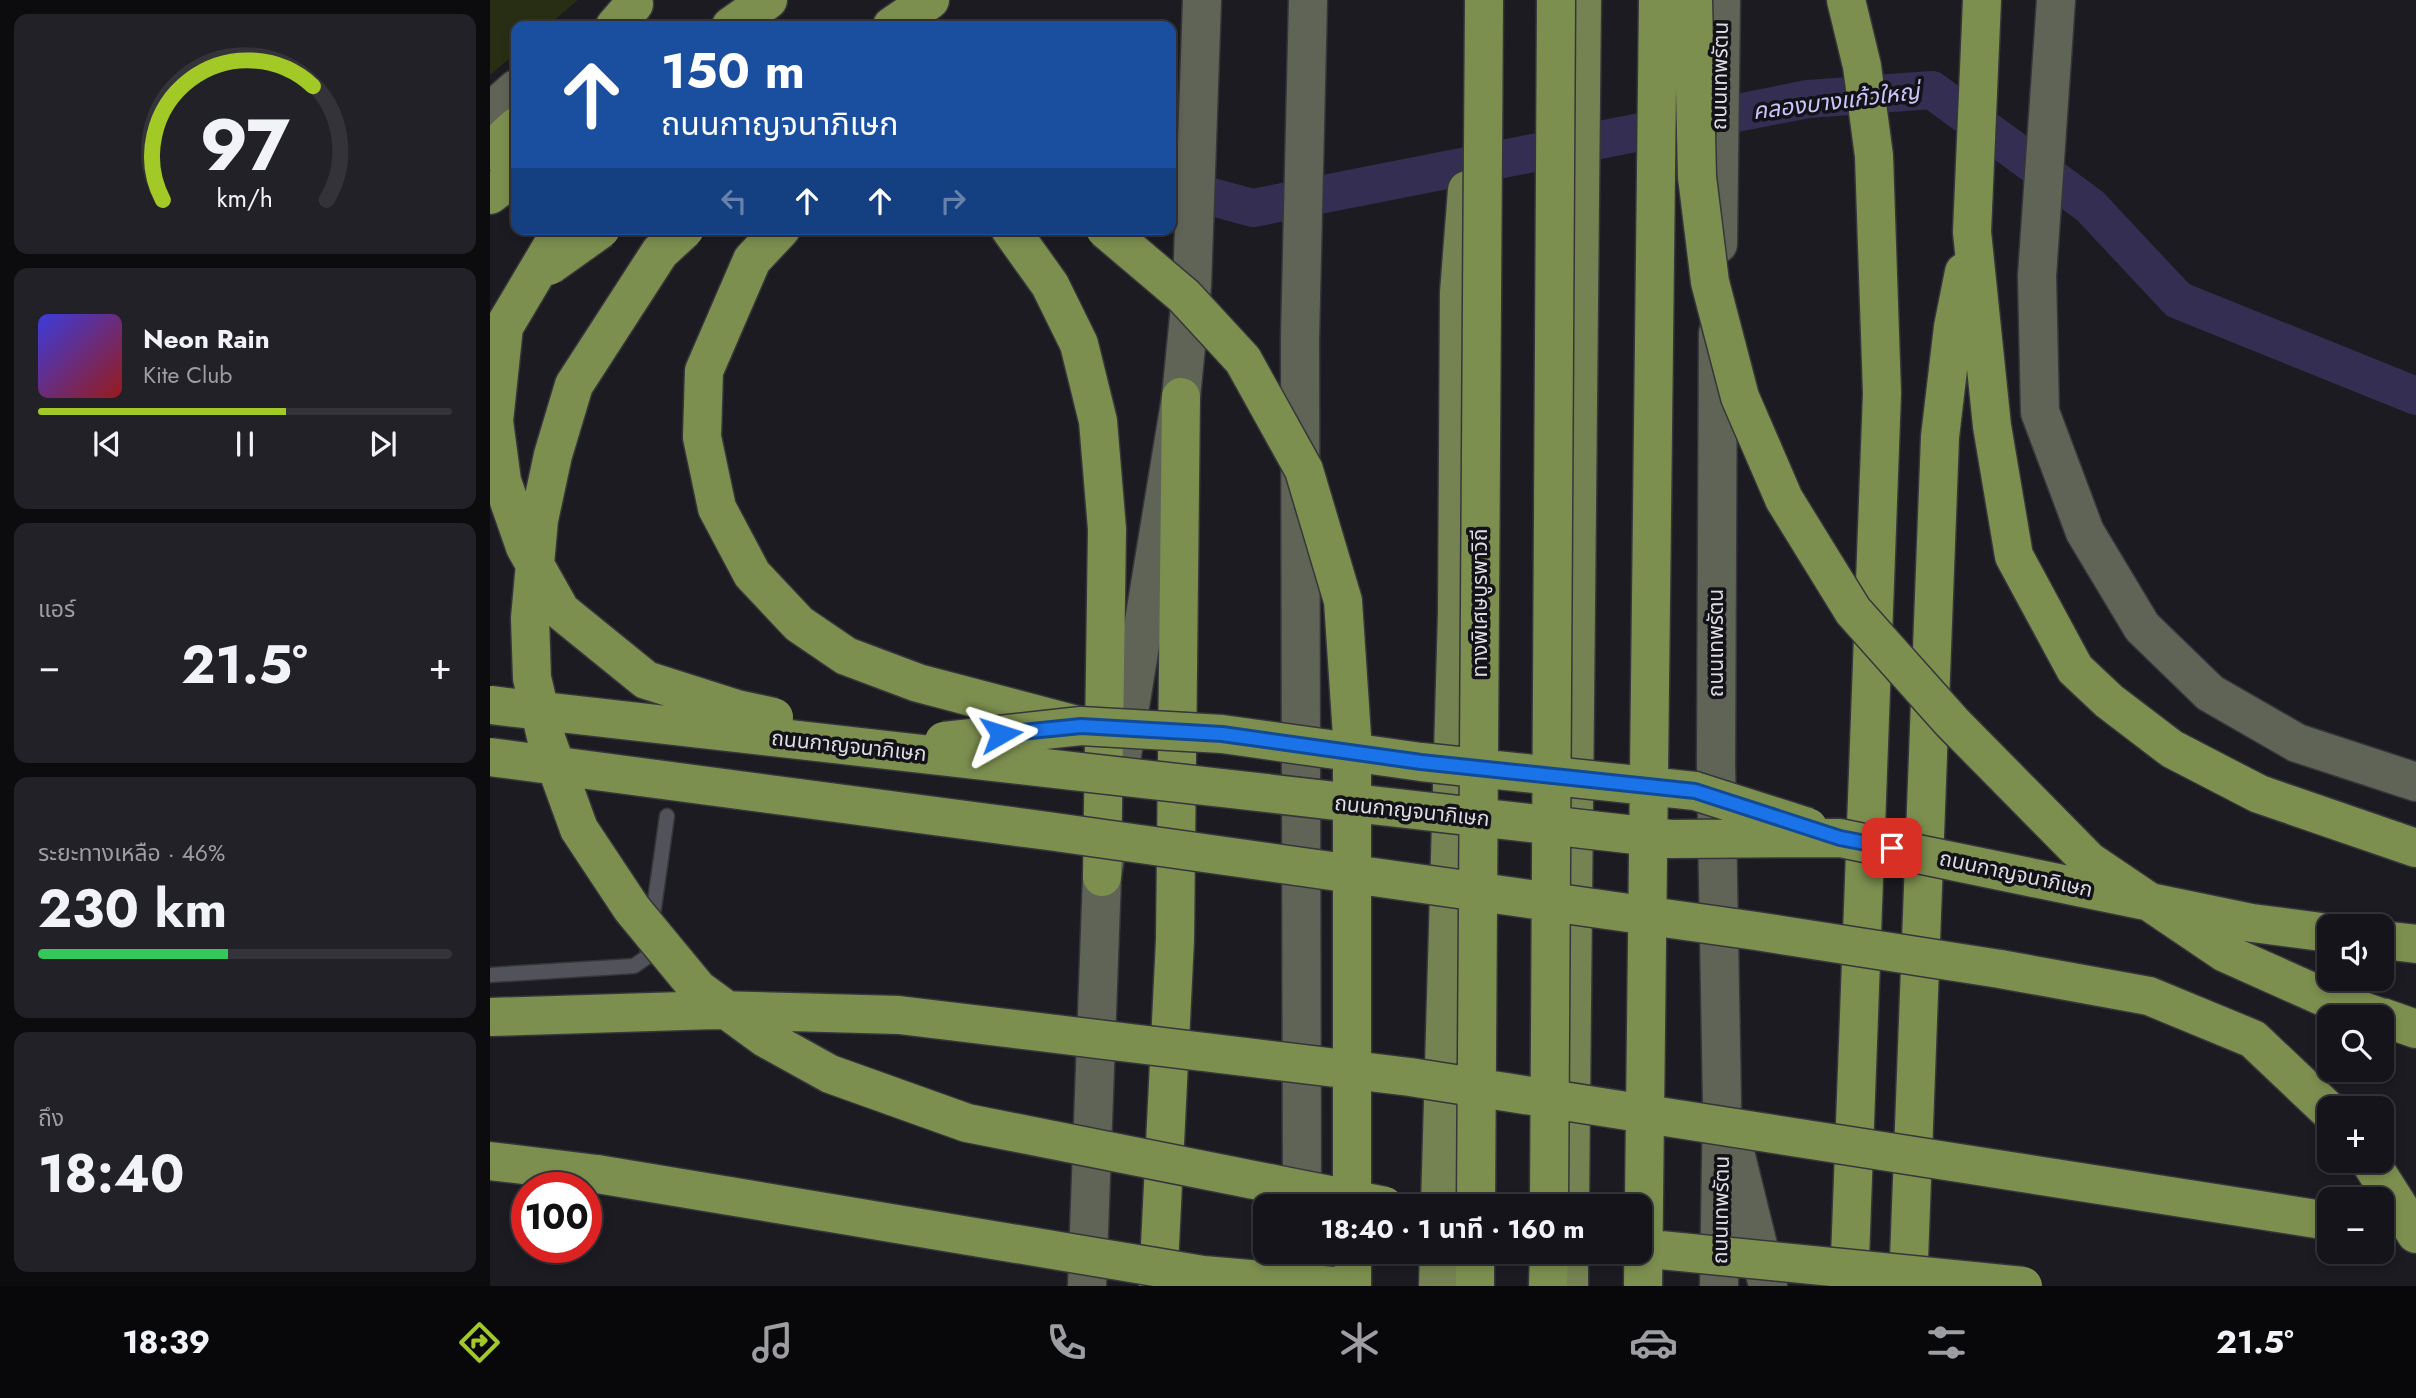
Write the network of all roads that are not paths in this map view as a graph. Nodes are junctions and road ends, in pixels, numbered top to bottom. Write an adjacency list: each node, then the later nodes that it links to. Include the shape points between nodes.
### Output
1 (768, 0): 17 (highway)
2 (930, 0): 18 (highway)
3 (946, 0): 19 (highway)
4 (1202, 0): 34 (main road, via 1192,286)
5 (1308, 0): 55 (main road, via 1300,340)
6 (1473, 0): 58 (highway, via 1471,138 1459,293 1457,613)
7 (1484, 0): 59 (highway, ทางพิเศษบูรพาวิถี, bridge)
8 (1556, 0): 60 (highway, bridge)
9 (1582, 0): 61 (highway)
10 (1658, 0): 82 (highway, bridge)
11 (1846, 0): 85 (highway, via 1862,66 1874,156 1882,393)
12 (2056, 0): 38 (main road, via 2037,276 2040,412 2085,532 2142,627 2210,693 2297,743)
13 (1711, 1): 47 (highway, bridge, via 1697,177 1710,282 1737,385 1784,499 1853,611 1952,722 2089,860 2225,953); 52 (main road, ถนนเทพรัตน, via 1718,199 1716,765)
14 (1982, 6): 26 (highway)
15 (629, 10): 16 (main road)
16 (606, 21)
17 (738, 21)
18 (899, 21)
19 (922, 21)
20 (511, 93): 21 (main road)
21 (490, 112)
22 (511, 132): 23 (highway)
23 (490, 151)
24 (511, 179): 25 (highway)
25 (490, 195)
26 (1972, 232): 41 (highway, via 1992,426 2014,556 2075,669 2172,749 2259,794); 86 (highway, via 1953,327 1940,437)
27 (559, 235): 36 (highway, bridge, via 504,327 494,421 502,481 525,547 561,611 646,680 737,709 922,743)
28 (592, 235): 33 (highway, bridge)
29 (678, 235): 56 (highway, bridge, via 660,252 574,385 538,520 530,618 533,678 547,741 579,829 632,909 698,989 765,1038 830,1074 967,1123)
30 (775, 235): 36 (highway, via 752,260 704,371 702,437 717,508 752,574 799,624 846,656 918,683)
31 (1014, 235): 42 (highway, via 1050,285 1079,344 1098,421 1107,542)
32 (1112, 235): 57 (highway, bridge, via 1184,296 1243,360 1304,470 1343,601 1352,736)
33 (490, 307)
34 (1181, 397): 42 (main road); 74 (highway, via 1175,940)
35 (490, 705): 40 (highway, ถนนกาญจนาภิเษก, bridge, via 1671,839)
36 (1081, 726): 40 (highway, bridge, via 1222,734 1421,762 1695,791)
37 (490, 757): 51 (highway, bridge, via 1756,931 2149,996 2253,1039)
38 (2416, 782)
39 (667, 816): 46 (lane, via 647,957 634,965 612,968)
40 (1840, 838): 43 (highway, ถนนกาญจนาภิเษก, bridge, via 2252,923)
41 (2416, 848)
42 (1102, 877): 73 (main road)
43 (2317, 931)
44 (2394, 941): 45 (highway)
45 (2416, 944)
46 (490, 975)
47 (2346, 1005)
48 (490, 1017): 62 (highway, bridge, via 715,1010 899,1016 1410,1077)
49 (2394, 1021): 50 (highway)
50 (2416, 1029)
51 (2317, 1100)
52 (1723, 1103): 83 (main road, ถนนเทพรัตน); 84 (main road)
53 (490, 1161): 72 (highway, bridge, via 597,1174)
54 (2377, 1173): 64 (highway)
55 (1302, 1194)
56 (1325, 1194)
57 (1352, 1194)
58 (1440, 1194)
59 (1476, 1194)
60 (1549, 1194)
61 (1570, 1194)
62 (2317, 1219)
63 (2394, 1231): 64 (highway)
64 (2416, 1234)
65 (1652, 1249): 87 (highway, bridge)
66 (1302, 1264): 75 (main road)
67 (1352, 1264): 77 (highway)
68 (1439, 1264): 78 (highway)
69 (1475, 1264): 79 (highway)
70 (1549, 1264): 80 (highway)
71 (1569, 1264): 81 (highway)
72 (1220, 1281): 76 (highway, bridge)
73 (1087, 1286)
74 (1158, 1286)
75 (1302, 1286)
76 (1333, 1286)
77 (1352, 1286)
78 (1438, 1286)
79 (1475, 1286)
80 (1548, 1286)
81 (1569, 1286)
82 (1643, 1286)
83 (1720, 1286)
84 (1768, 1286)
85 (1849, 1286)
86 (1908, 1286)
87 (2023, 1286)

